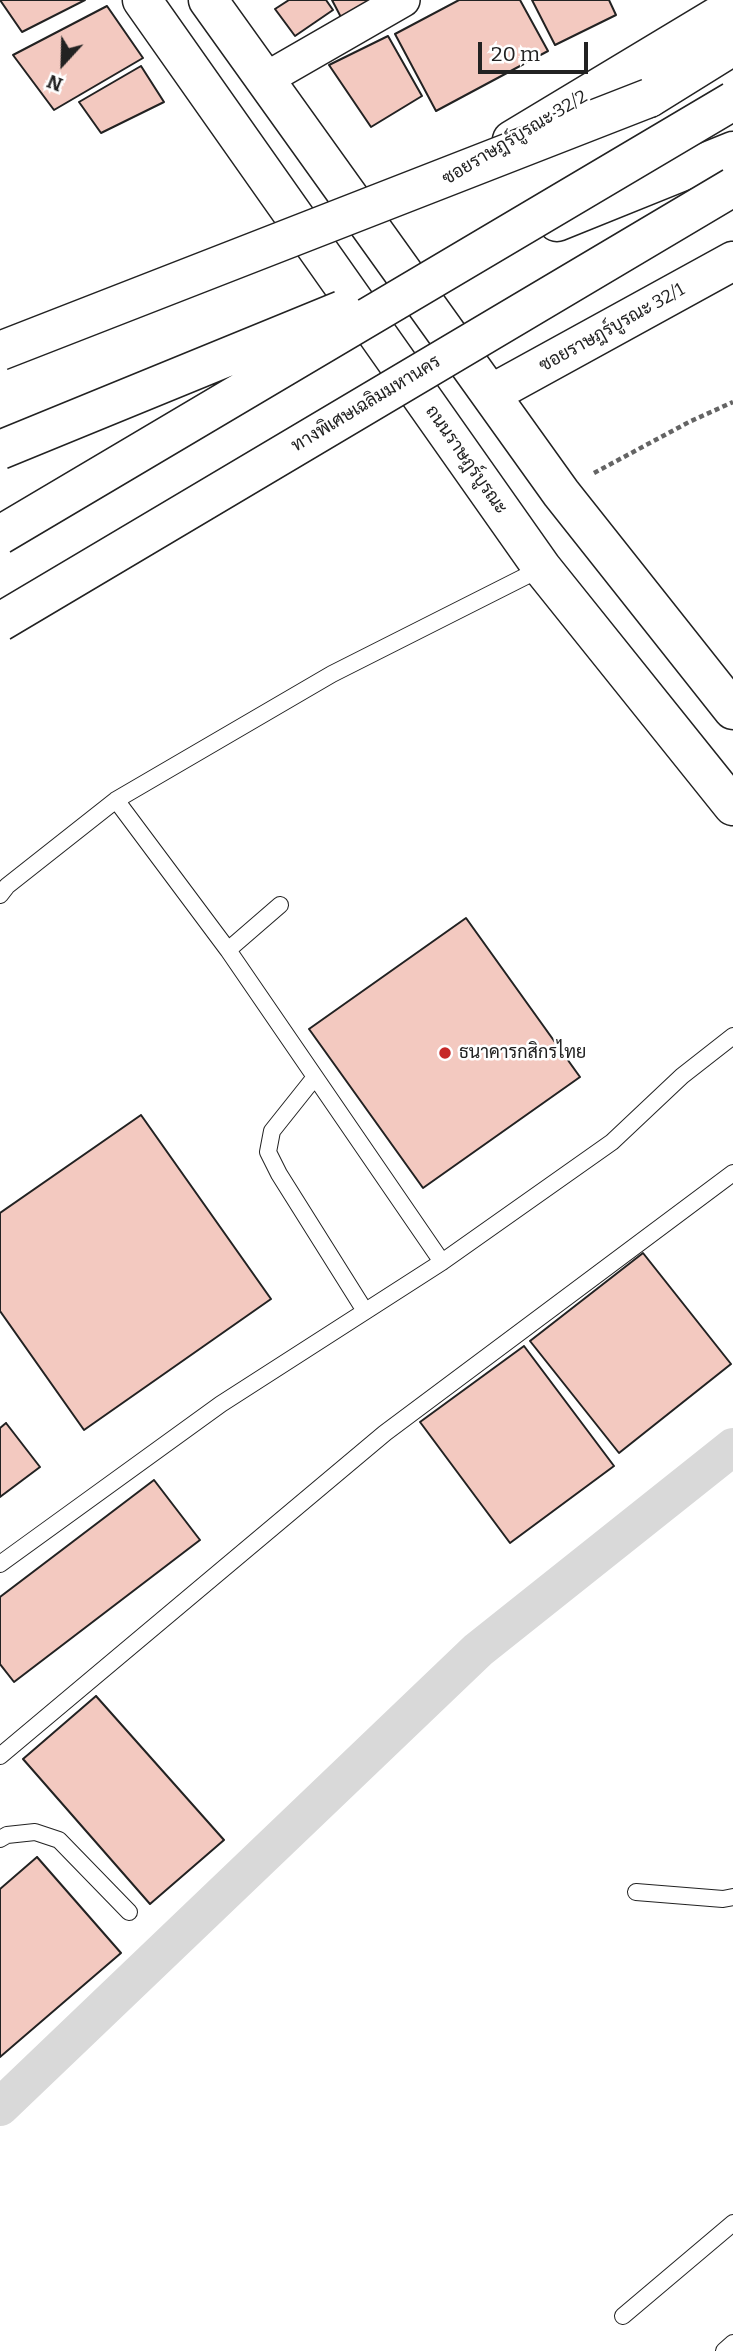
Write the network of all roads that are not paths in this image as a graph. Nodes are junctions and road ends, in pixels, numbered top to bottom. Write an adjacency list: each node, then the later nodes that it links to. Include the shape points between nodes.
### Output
1 (142, 0): 20 (main road, ถนนราษฎร์บูรณะ)
2 (208, 0): 7 (main road)
3 (403, 0): 7 (street)
4 (733, 6): 14 (main road, ซอยราษฎร์บูรณะ 32/2)
5 (733, 46): 8 (main road)
6 (733, 66): 8 (main road)
7 (264, 80): 14 (main road)
8 (649, 98): 16 (main road, bridge)
9 (733, 100): 19 (main road, bridge)
10 (733, 151): 13 (main road)
11 (733, 169): 13 (main road)
12 (733, 187): 21 (main road, ทางพิเศษเฉลิมมหานคร, bridge)
13 (558, 222): 18 (main road, bridge)
14 (369, 227): 17 (main road)
15 (733, 261): 17 (main road, ซอยราษฎร์บูรณะ 32/1)
16 (0, 351)
17 (491, 394): 22 (main road, via 561,493)
18 (0, 450)
19 (0, 535)
20 (542, 568): 23 (lane, via 332,674); 24 (main road, ถนนราษฎร์บูรณะ)
21 (0, 622)
22 (733, 710)
23 (116, 800): 25 (lane); 27 (lane)
24 (733, 806)
25 (0, 895)
26 (280, 905): 27 (lane)
27 (228, 950): 29 (lane)
28 (733, 1036): 31 (lane, via 682,1076 612,1142)
29 (315, 1077): 31 (lane); 32 (lane, via 272,1131 268,1152)
30 (733, 1173): 34 (lane, via 385,1433)
31 (442, 1262): 32 (lane)
32 (365, 1311): 33 (lane, via 221,1404)
33 (0, 1564)
34 (0, 1756)
35 (0, 1839): 38 (lane, via 35,1832 59,1840)
36 (636, 1892): 37 (lane)
37 (733, 1897)
38 (129, 1912)
39 (733, 2223): 40 (lane)
40 (623, 2316)
41 (733, 2343): 42 (lane)
42 (724, 2351)

